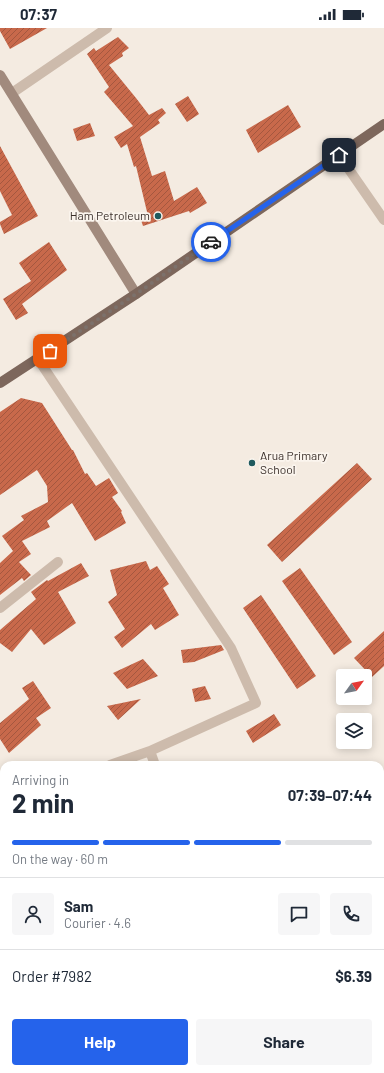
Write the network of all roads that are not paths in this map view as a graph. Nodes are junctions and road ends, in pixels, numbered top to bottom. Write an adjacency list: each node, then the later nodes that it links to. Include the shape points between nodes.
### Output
1 (107, 28): 3 (street)
2 (0, 75): 3 (street)
3 (12, 94): 7 (street)
4 (384, 124): 5 (main road)
5 (339, 155): 6 (street); 7 (main road)
6 (384, 220)
7 (136, 294): 8 (main road)
8 (38, 359): 9 (main road); 12 (street, via 230,648 256,703)
9 (0, 383)
10 (58, 562): 11 (street)
11 (0, 608)
12 (150, 751): 13 (street); 14 (street)
13 (121, 761)
14 (154, 761)

